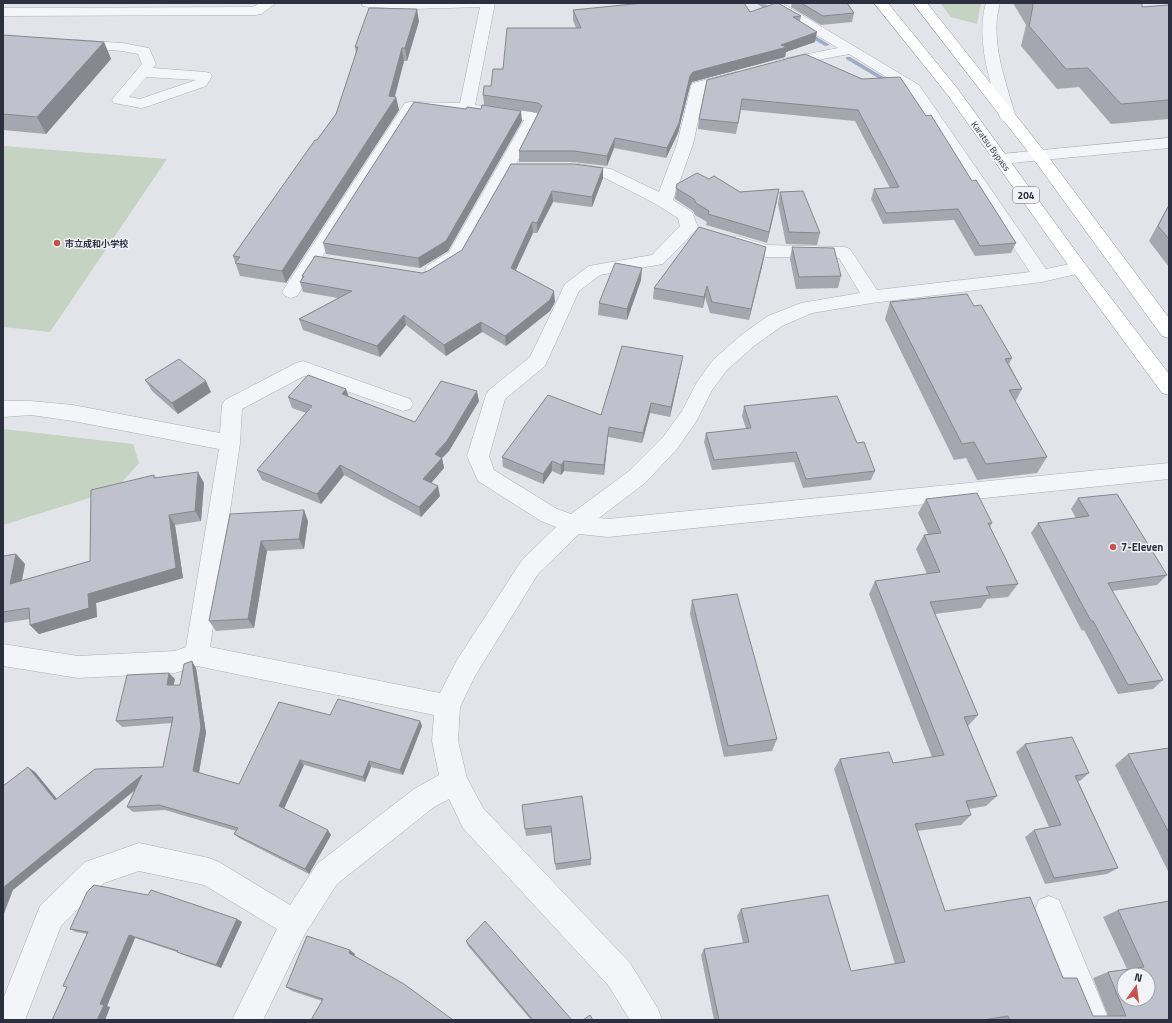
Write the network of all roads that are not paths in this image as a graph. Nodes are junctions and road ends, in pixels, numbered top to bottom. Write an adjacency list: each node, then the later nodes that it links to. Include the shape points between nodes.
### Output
1 (269, 3): 8 (street, via 256,12)
2 (368, 3): 3 (street)
3 (487, 3): 14 (street)
4 (773, 3): 10 (street)
5 (881, 3): 18 (highway, Karatsu Bypass / 204, via 952,91)
6 (920, 3): 15 (highway)
7 (993, 3): 15 (street, via 989,17 991,52)
8 (3, 12)
9 (66, 43): 12 (street, via 144,51 149,64)
10 (850, 50): 11 (street); 26 (street, via 914,88)
11 (765, 68)
12 (143, 72): 12 (street, via 119,100 141,104 201,83 205,76)
13 (750, 72): 22 (street, via 698,86 685,144)
14 (467, 108): 19 (street, via 533,117); 27 (street, via 410,106 320,260)
15 (1008, 118): 17 (highway)
16 (1169, 143): 17 (street)
17 (1038, 154): 18 (street); 29 (highway)
18 (1001, 159): 24 (highway, Karatsu Bypass / 204)
19 (506, 168): 20 (street); 25 (street, via 456,256)
20 (529, 168)
21 (559, 168): 22 (street, via 605,172)
22 (664, 201): 35 (street, via 686,216 696,229 657,260 595,270 571,288 538,361 496,395 478,456 486,475 549,515)
23 (724, 238): 28 (street, via 766,252 844,253)
24 (1079, 268): 26 (street); 30 (highway, Karatsu Bypass / 204)
25 (423, 276)
26 (1042, 276): 28 (street)
27 (291, 292)
28 (872, 297): 35 (street, via 808,307 775,321 747,341 720,365 670,443 637,477)
29 (1169, 331)
30 (1169, 388)
31 (403, 404): 33 (street, via 303,368 232,405)
32 (3, 409): 33 (street, via 31,408 73,413)
33 (230, 443): 37 (street)
34 (1169, 470): 35 (street, via 608,528)
35 (574, 524): 38 (street, via 530,566 466,668)
36 (3, 655): 37 (street, via 78,666 175,662)
37 (197, 655): 38 (street)
38 (447, 706): 39 (street, via 445,741)
39 (454, 782): 41 (street, via 424,798 327,874); 44 (street, via 473,818 619,974)
40 (1049, 910): 45 (street)
41 (296, 924): 42 (street, via 209,872 139,857 95,872 50,916); 43 (street)
42 (10, 1020)
43 (246, 1020)
44 (647, 1020)
45 (1094, 1020)

